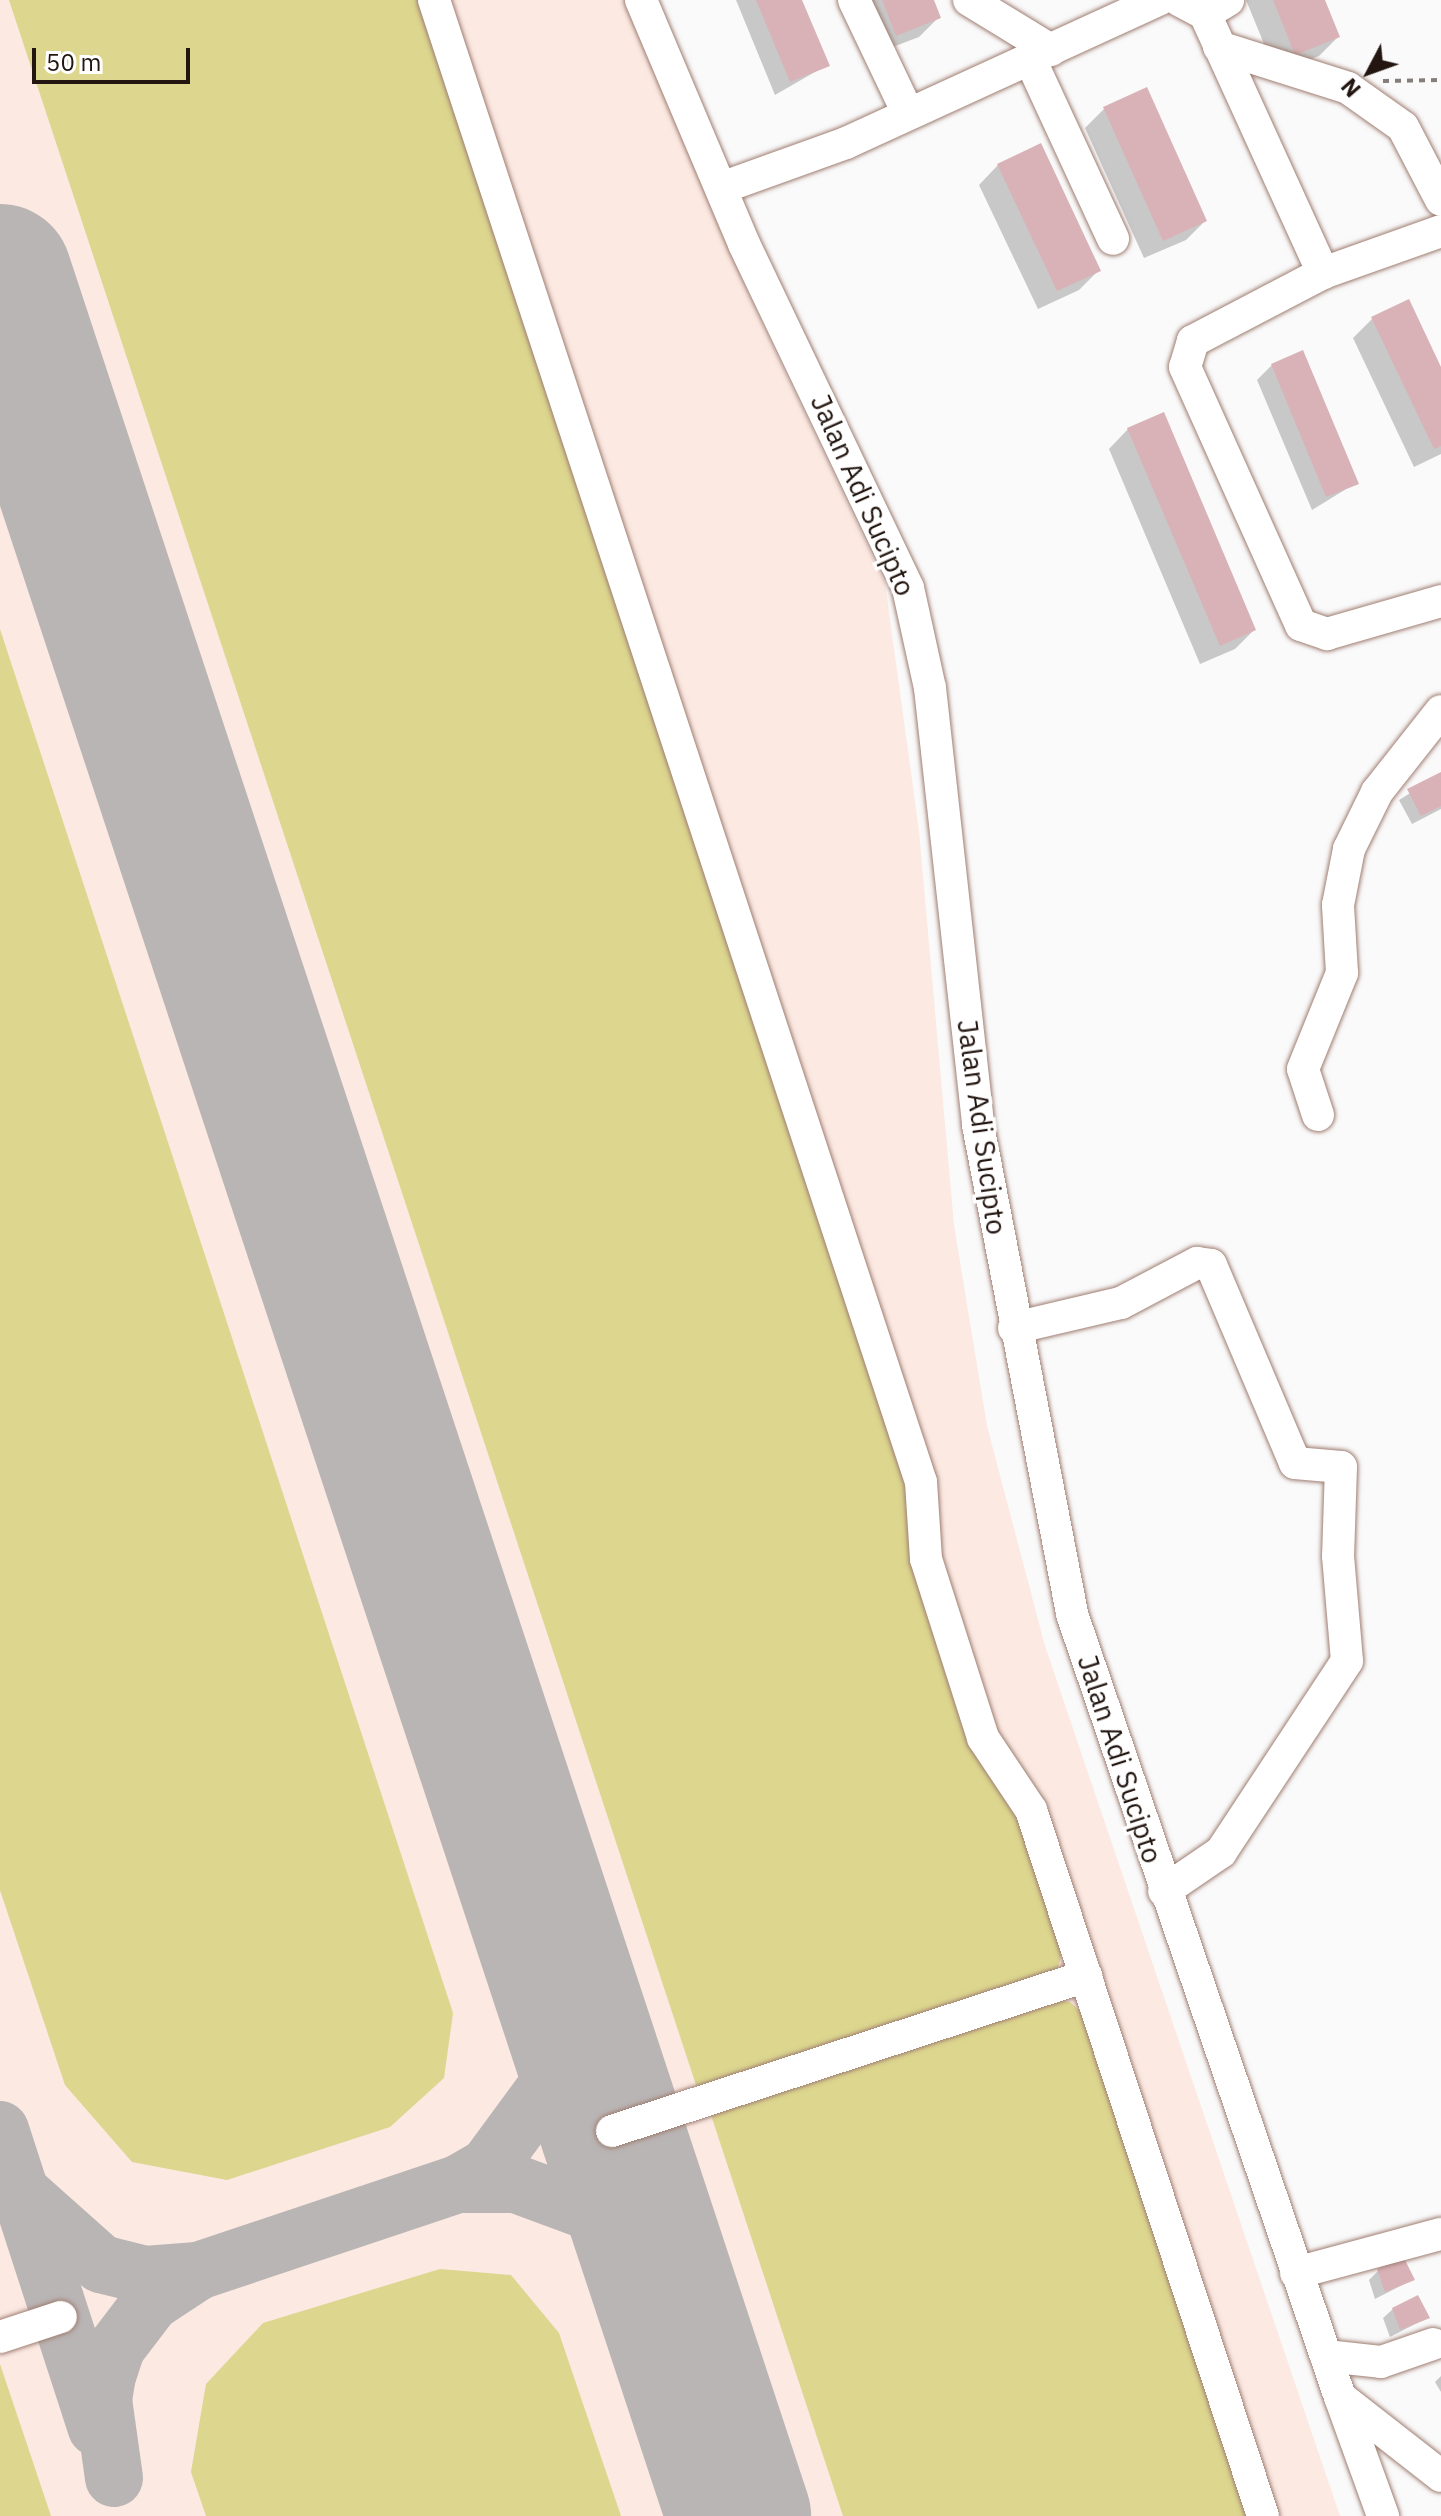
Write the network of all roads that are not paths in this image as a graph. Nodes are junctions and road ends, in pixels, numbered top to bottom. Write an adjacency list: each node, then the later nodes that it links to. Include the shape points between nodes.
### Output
1 (434, 0): 20 (street, via 921,1482 926,1559 983,1738 1025,1795)
2 (641, 0): 10 (street, Jalan Adi Sucipto)
3 (854, 0): 9 (street)
4 (969, 0): 8 (street)
5 (1159, 0): 8 (street)
6 (1204, 5): 7 (street)
7 (1219, 47): 11 (street, via 1348,88 1403,127); 14 (street)
8 (1040, 54): 9 (street); 13 (street)
9 (908, 113): 10 (street)
10 (721, 188): 18 (street, Jalan Adi Sucipto, via 908,588 930,688 978,1125)
11 (1441, 200)
12 (1441, 231): 14 (street)
13 (1113, 239)
14 (1323, 273): 15 (street, via 1193,341 1185,367 1301,625 1327,634)
15 (1441, 601)
16 (1441, 711): 17 (street, via 1377,792 1349,849 1338,905 1342,973 1303,1069)
17 (1318, 1115)
18 (1014, 1328): 19 (street, Jalan Adi Sucipto, via 1072,1614); 19 (street, via 1121,1303 1197,1263 1211,1265 1295,1463 1341,1467 1338,1556 1347,1661 1221,1852)
19 (1164, 1891): 23 (street, Jalan Adi Sucipto)
20 (1086, 1976): 21 (street); 30 (street)
21 (612, 2131)
22 (1441, 2234): 23 (street)
23 (1296, 2273): 27 (street, Jalan Adi Sucipto)
24 (61, 2317): 25 (street)
25 (0, 2337)
26 (1433, 2344): 27 (street, via 1381,2362)
27 (1326, 2356): 28 (street, Jalan Adi Sucipto)
28 (1340, 2397): 29 (street); 31 (street, Jalan Adi Sucipto)
29 (1434, 2458)
30 (1263, 2516)
31 (1383, 2516)

